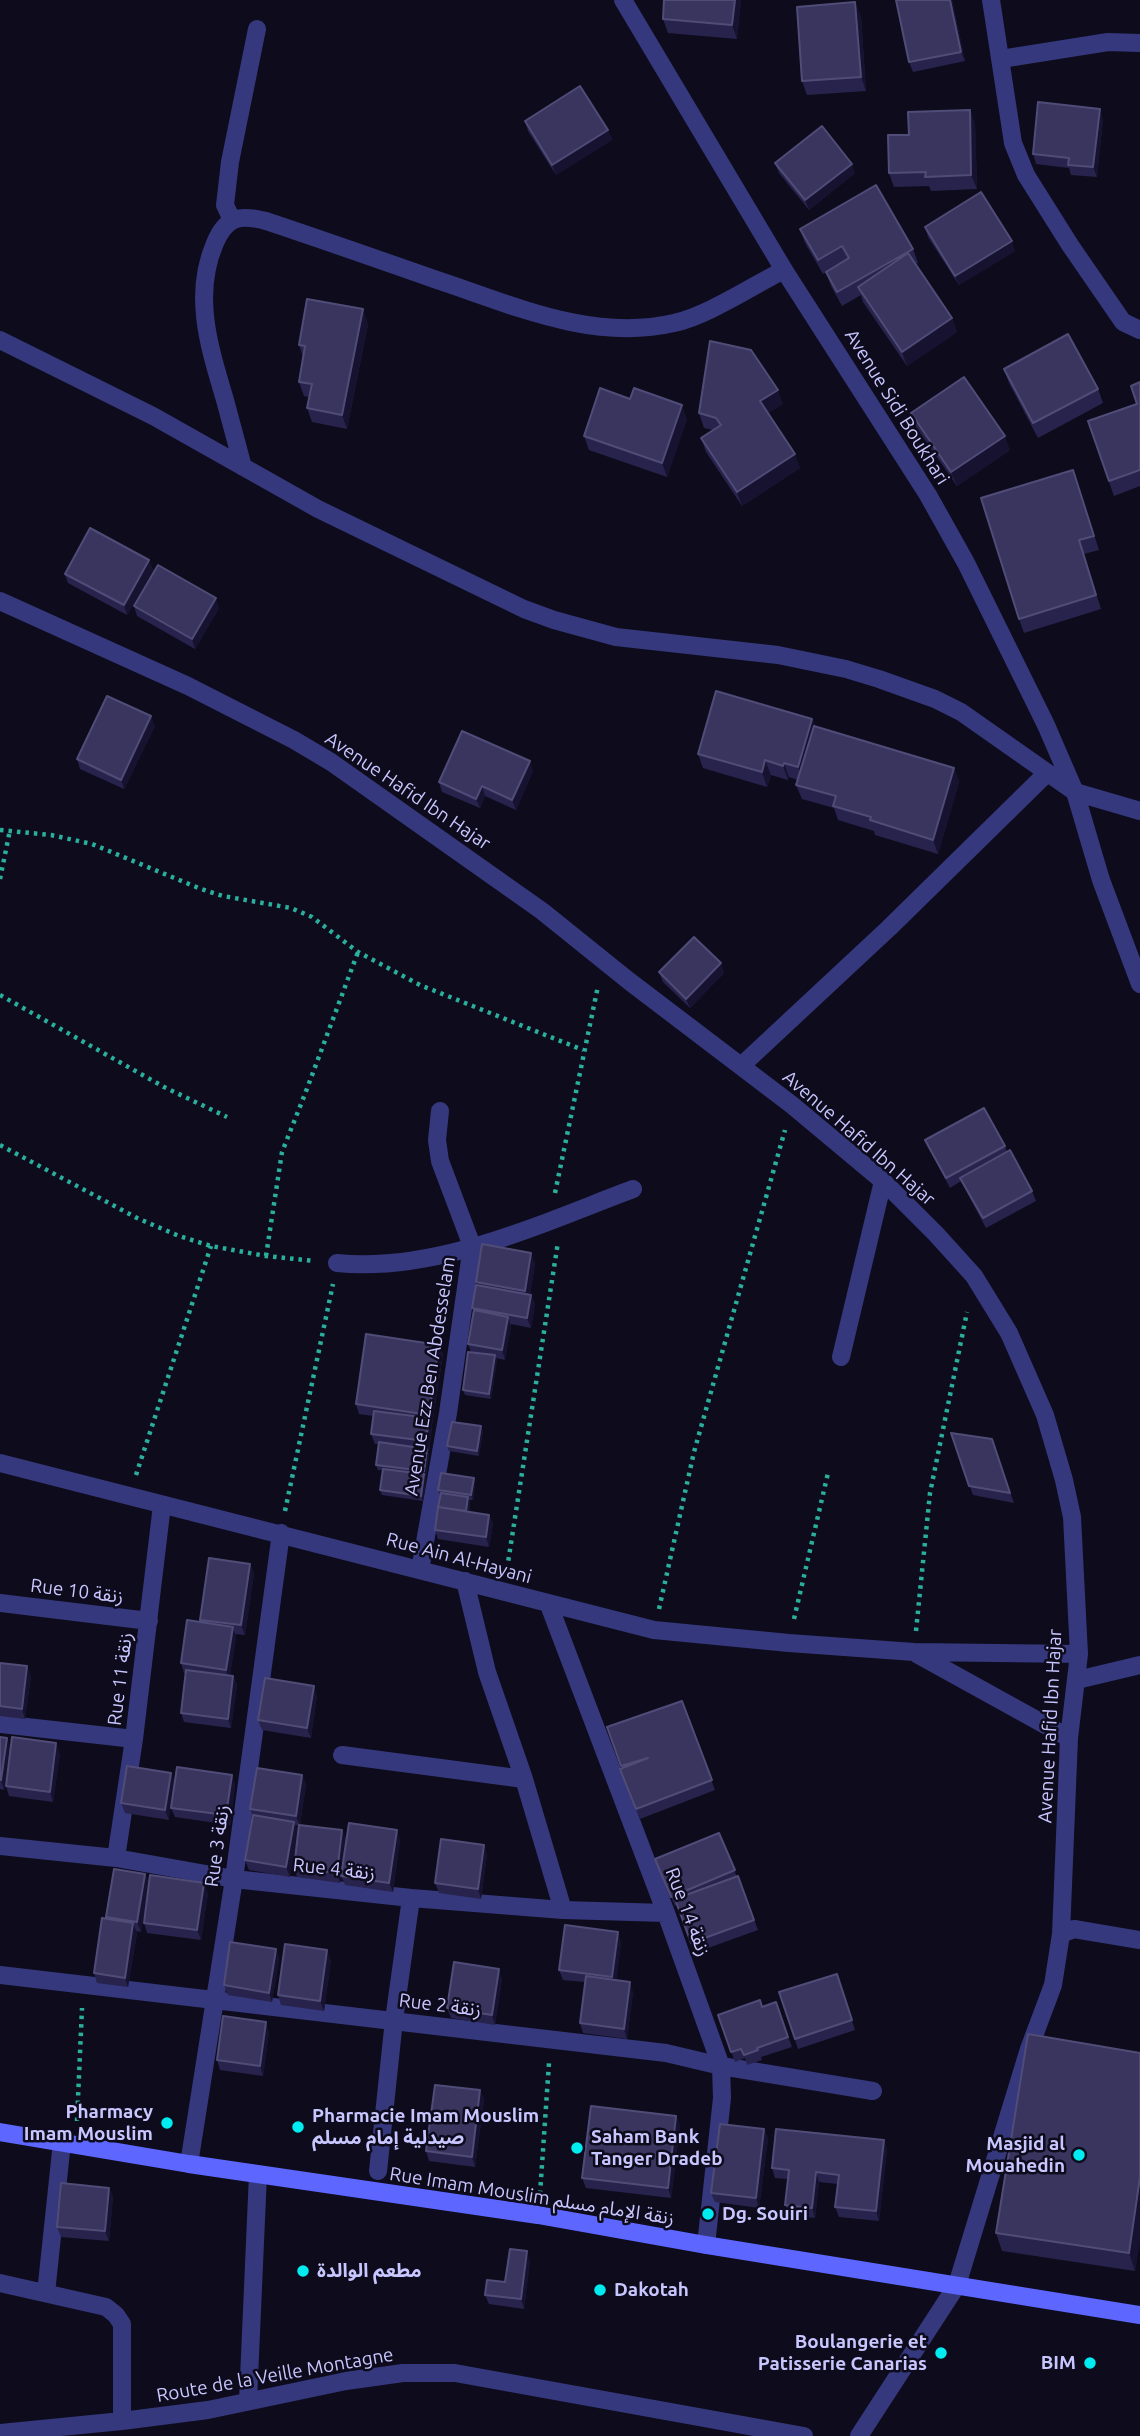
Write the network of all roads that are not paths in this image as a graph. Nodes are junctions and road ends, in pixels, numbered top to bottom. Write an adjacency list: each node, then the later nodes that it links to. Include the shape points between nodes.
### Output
1 (623, 0): 7 (street, Avenue Sidi Boukhari)
2 (991, 0): 5 (street)
3 (257, 29): 6 (street, via 230,162 225,205)
4 (1140, 43): 5 (street, via 1108,42)
5 (1001, 59): 8 (street, via 1020,164 1123,322)
6 (232, 220): 7 (street, via 266,221 525,310 596,328 678,323); 10 (street, via 221,230 210,255 203,310 210,352)
7 (784, 270): 13 (street, Avenue Sidi Boukhari, via 928,495 966,563)
8 (1140, 330)
9 (0, 340): 10 (street)
10 (243, 467): 12 (street, via 391,546 524,609 616,638 778,655 879,679 961,712)
11 (0, 601): 16 (street, Avenue Hafid Ibn Hajar, via 231,706 331,762 542,911)
12 (1047, 773): 13 (street); 16 (street)
13 (1075, 793): 14 (street); 15 (street, Avenue Sidi Boukhari)
14 (1140, 811)
15 (1140, 984)
16 (741, 1066): 18 (street, Avenue Hafid Ibn Hajar)
17 (440, 1111): 20 (street, Avenue Ezz Ben Abdesselam, via 440,1161)
18 (883, 1181): 22 (street); 32 (street, Avenue Hafid Ibn Hajar, via 974,1276 1009,1333 1045,1415 1072,1517)
19 (634, 1189): 20 (street)
20 (472, 1246): 21 (street, via 407,1261); 26 (street, Avenue Ezz Ben Abdesselam)
21 (337, 1263)
22 (841, 1357)
23 (0, 1462): 24 (street, Rue Ain Al-Hayani)
24 (162, 1505): 25 (street, Rue Ain Al-Hayani); 30 (street, Rue 11 زنقة)
25 (281, 1533): 26 (street, Rue Ain Al-Hayani); 42 (street, Rue 3 زنقة)
26 (421, 1570): 27 (street, Rue Ain Al-Hayani)
27 (465, 1581): 29 (street, Rue Ain Al-Hayani); 39 (street, via 487,1672)
28 (0, 1604): 30 (street, Rue 10 زنقة)
29 (549, 1605): 31 (street, Rue Ain Al-Hayani, via 654,1630); 45 (street, Rue 14 زنقة)
30 (149, 1620): 37 (street, Rue 11 زنقة)
31 (914, 1652): 32 (street, Rue Ain Al-Hayani); 36 (street, Rue Ain Al-Hayani)
32 (1079, 1654): 34 (street, Avenue Hafid Ibn Hajar)
33 (1140, 1665): 34 (street)
34 (1077, 1680): 36 (street, Avenue Hafid Ibn Hajar)
35 (0, 1724): 37 (street)
36 (1069, 1738): 46 (street, Avenue Hafid Ibn Hajar)
37 (134, 1739): 41 (street, Rue 11 زنقة)
38 (342, 1755): 39 (street)
39 (524, 1779): 44 (street)
40 (0, 1846): 41 (street, Rue 4 زنقة)
41 (116, 1858): 42 (street, Rue 4 زنقة)
42 (234, 1879): 43 (street, Rue 4 زنقة); 49 (street, Rue 3 زنقة)
43 (411, 1898): 44 (street, Rue 4 زنقة); 50 (street)
44 (563, 1910): 45 (street, Rue 4 زنقة)
45 (666, 1913): 51 (street, Rue 14 زنقة)
46 (1061, 1934): 47 (street, via 1074,1929); 60 (street, Avenue Hafid Ibn Hajar, via 1053,1985)
47 (1140, 1940)
48 (0, 1975): 49 (street, Rue 2 زنقة)
49 (215, 1999): 50 (street, Rue 2 زنقة); 55 (street, Rue 3 زنقة)
50 (394, 2020): 51 (street, Rue 2 زنقة, via 666,2053); 56 (street)
51 (721, 2066): 52 (street, Rue 2 زنقة); 58 (street, Rue 14 زنقة, via 722,2098)
52 (873, 2091)
53 (0, 2132): 54 (main road, Rue Imam Mouslim زنقة الإمام مسلم)
54 (62, 2142): 55 (main road, Rue Imam Mouslim زنقة الإمام مسلم); 61 (street)
55 (189, 2164): 57 (main road, Rue Imam Mouslim زنقة الإمام مسلم)
56 (378, 2171)
57 (258, 2174): 58 (main road, Rue Imam Mouslim زنقة الإمام مسلم); 63 (street)
58 (706, 2245): 60 (main road, Rue Imam Mouslim زنقة الإمام مسلم)
59 (0, 2283): 61 (street)
60 (957, 2285): 62 (main road, Rue Imam Mouslim زنقة الإمام مسلم); 67 (street, Avenue Hafid Ibn Hajar)
61 (46, 2293): 64 (street, via 106,2307 122,2324)
62 (1140, 2315)
63 (248, 2401): 64 (street, Route de la Veille Montagne); 66 (street, Route de la Veille Montagne, via 402,2373 455,2373)
64 (122, 2421): 65 (street, Route de la Veille Montagne)
65 (0, 2433)
66 (804, 2436)
67 (859, 2436)

